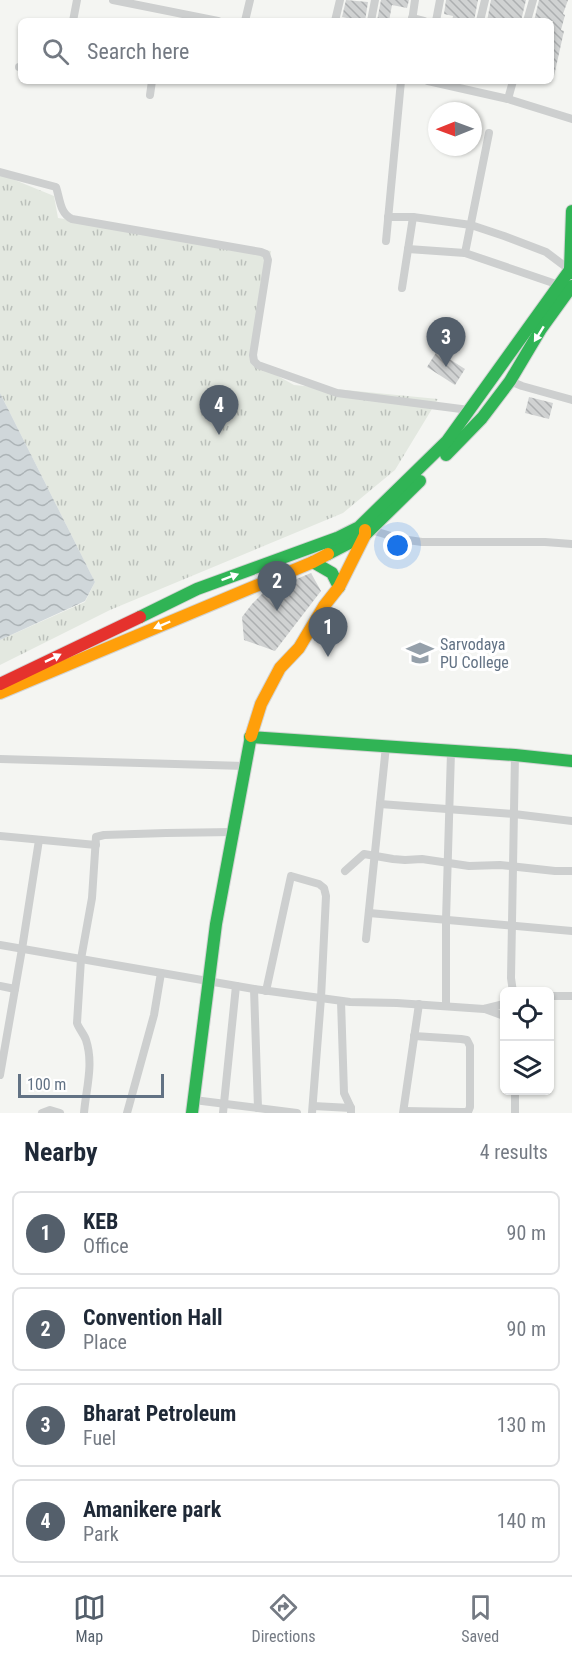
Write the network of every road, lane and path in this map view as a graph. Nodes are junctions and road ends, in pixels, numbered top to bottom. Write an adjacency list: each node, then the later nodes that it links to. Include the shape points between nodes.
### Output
1 (77, 0): 11 (street)
2 (113, 0): 10 (street)
3 (250, 0): 14 (street)
4 (340, 0): 15 (street)
5 (375, 0): 16 (street)
6 (415, 0): 17 (street)
7 (440, 0): 18 (street)
8 (485, 0): 19 (street)
9 (532, 0): 20 (street)
10 (166, 11): 12 (street); 13 (street)
11 (74, 18)
12 (165, 18)
13 (202, 18)
14 (246, 18)
15 (336, 18)
16 (372, 18)
17 (412, 18)
18 (436, 18)
19 (481, 18)
20 (528, 18)
21 (152, 84): 25 (street)
22 (400, 84): 31 (street)
23 (512, 84): 26 (street)
24 (462, 85): 26 (street)
25 (150, 95)
26 (508, 99): 27 (street)
27 (572, 119)
28 (489, 133): 33 (street)
29 (0, 171): 42 (street, via 56,187 66,217 72,219 266,254 253,355 258,365 337,393)
30 (572, 211): 37 (main road)
31 (388, 217): 32 (street); 34 (street)
32 (413, 217): 33 (street); 35 (street)
33 (471, 225): 36 (street); 37 (street, via 546,252)
34 (386, 241)
35 (408, 249): 36 (street); 39 (street)
36 (465, 253): 38 (street)
37 (571, 270): 38 (main road)
38 (566, 286): 40 (main road, one-way to 40); 42 (main road)
39 (402, 288)
40 (510, 381): 41 (street); 43 (main road, via 482,418)
41 (572, 400)
42 (469, 410): 43 (main road, via 447,441)
43 (367, 529): 44 (street, via 422,542); 45 (main road); 46 (main road); 47 (main road, one-way to 43, via 197,589 359,527)
44 (572, 544)
45 (313, 562): 46 (main road, via 332,573); 48 (main road, one-way to 48)
46 (339, 587): 49 (main road, via 299,648 280,668 261,704)
47 (0, 684)
48 (0, 693)
49 (250, 737): 50 (main road); 55 (main road)
50 (386, 746): 51 (main road); 56 (street)
51 (451, 752): 52 (main road); 57 (street)
52 (516, 756): 54 (main road); 58 (street)
53 (0, 759): 55 (street)
54 (572, 761)
55 (245, 766): 60 (main road)
56 (380, 804): 57 (street); 64 (street)
57 (449, 809): 58 (street); 65 (street)
58 (514, 814): 59 (street); 66 (street)
59 (572, 821)
60 (233, 832): 63 (street, via 104,836 96,837); 78 (main road)
61 (0, 836): 62 (street)
62 (39, 840): 63 (street); 75 (street)
63 (96, 845): 76 (street)
64 (375, 856): 65 (street); 67 (street, via 364,854); 69 (street)
65 (447, 862): 66 (street); 70 (street)
66 (513, 866): 68 (street); 71 (street)
67 (345, 871)
68 (572, 871)
69 (369, 913): 70 (street); 73 (street)
70 (446, 920): 71 (street); 91 (street)
71 (512, 927): 72 (street); 81 (street)
72 (572, 931)
73 (366, 939)
74 (0, 945): 75 (street)
75 (22, 949): 76 (street); 82 (street)
76 (81, 959): 77 (street); 105 (street, via 77,1023 86,1038 90,1068)
77 (161, 973): 78 (street); 106 (street)
78 (208, 982): 80 (street); 97 (main road)
79 (0, 986): 82 (street)
80 (236, 986): 83 (street); 99 (street)
81 (512, 987)
82 (15, 989): 95 (street)
83 (254, 989): 84 (street); 98 (street)
84 (266, 991): 87 (street); 87 (street, via 291,876 320,884 326,896)
85 (554, 996): 86 (street)
86 (572, 996)
87 (321, 998): 88 (street); 100 (street)
88 (341, 1001): 89 (street); 101 (street, via 344,1093)
89 (419, 1004): 91 (street); 94 (street)
90 (500, 1005): 92 (street)
91 (446, 1006): 92 (street)
92 (484, 1009): 93 (street)
93 (500, 1015)
94 (414, 1036): 102 (street); 102 (street, via 467,1040 470,1107 468,1112)
95 (0, 1075)
96 (515, 1095): 108 (street)
97 (193, 1107): 99 (street)
98 (258, 1108): 99 (street); 107 (street)
99 (223, 1109)
100 (313, 1109): 101 (street)
101 (351, 1110)
102 (404, 1112)
103 (42, 1113): 104 (street)
104 (60, 1113)
105 (84, 1113)
106 (128, 1113)
107 (297, 1113)
108 (515, 1113)

